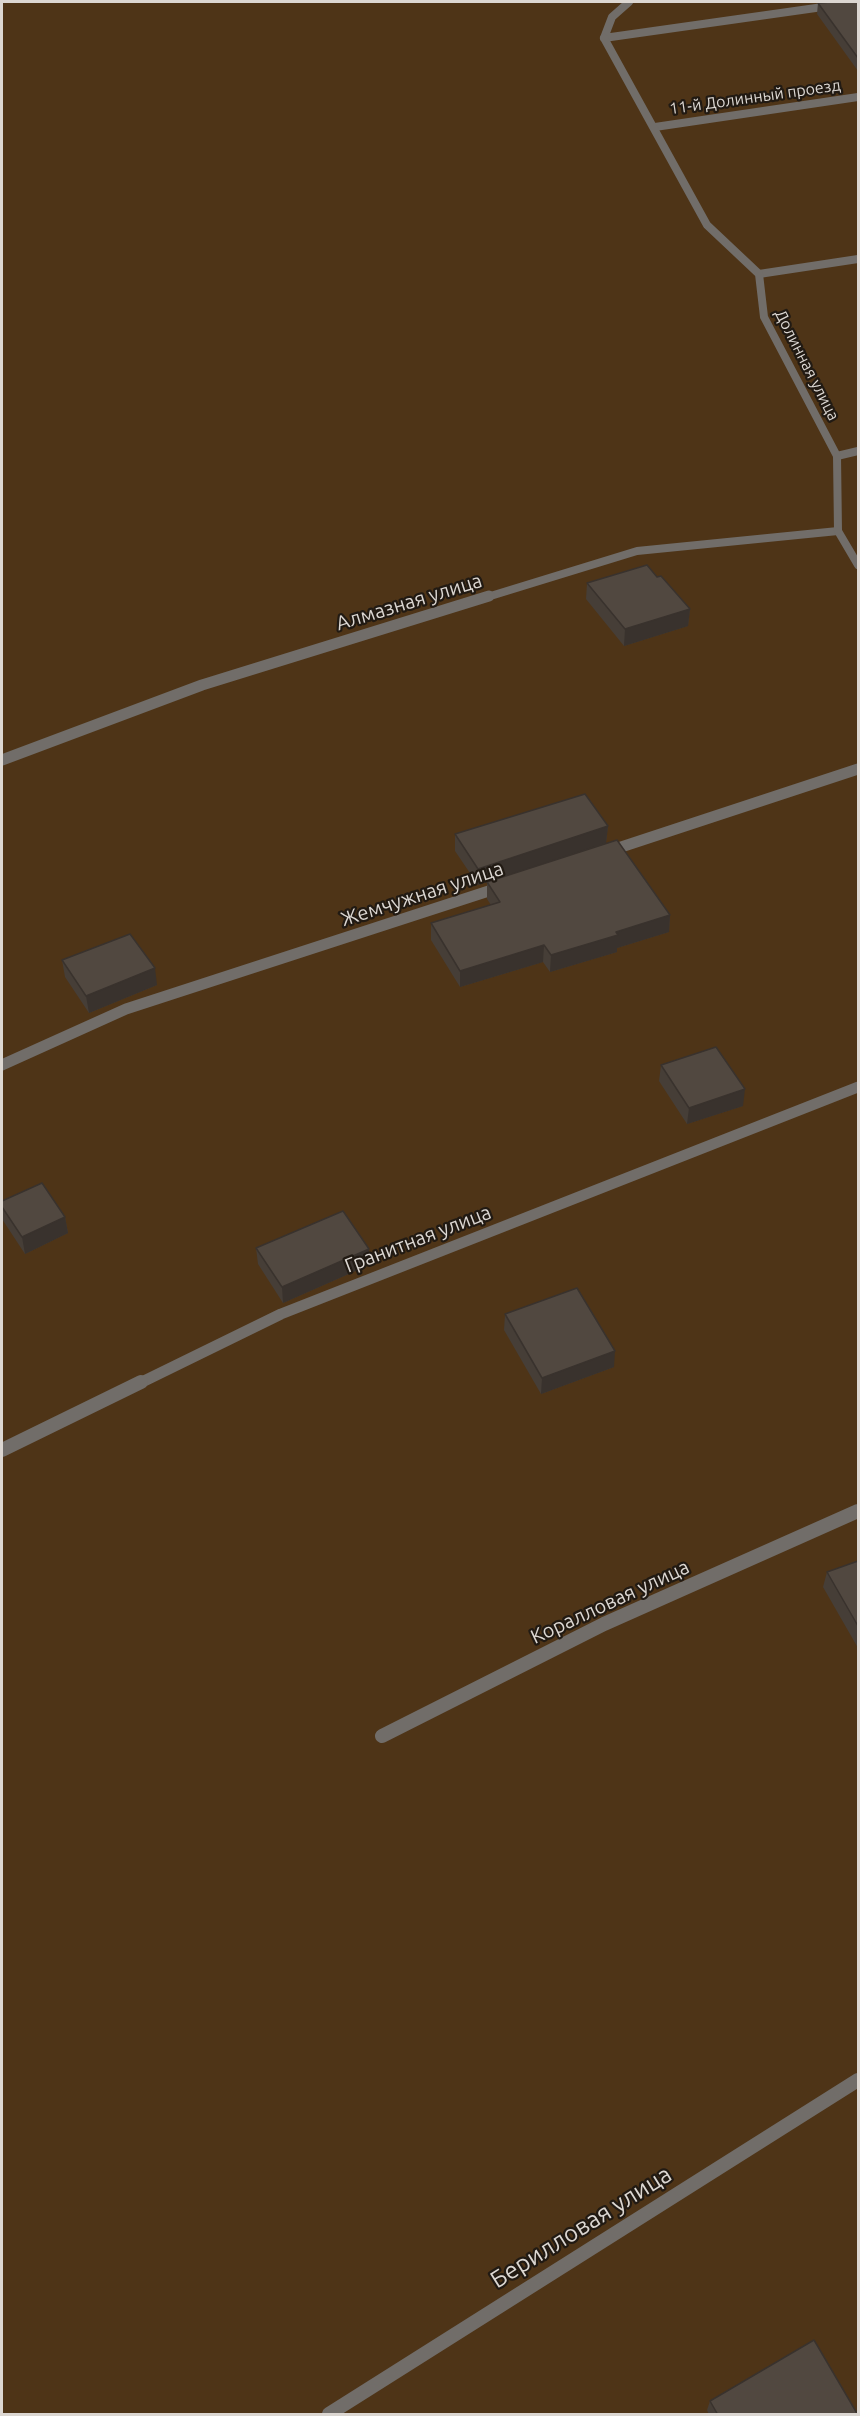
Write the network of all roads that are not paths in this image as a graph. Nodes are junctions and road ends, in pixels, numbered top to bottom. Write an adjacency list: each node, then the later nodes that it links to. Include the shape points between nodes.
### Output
1 (628, 2): 3 (street, via 612,17)
2 (858, 2): 3 (street)
3 (604, 38): 5 (street)
4 (858, 97): 5 (street, 11-й Долинный проезд)
5 (655, 127): 7 (street, via 707,225)
6 (858, 259): 7 (street)
7 (759, 274): 9 (street, Долинная улица, via 764,317)
8 (858, 451): 9 (street)
9 (837, 456): 10 (street, Долинная улица)
10 (838, 531): 11 (street, Долинная улица); 12 (street, Алмазная улица, via 637,551 202,685)
11 (858, 565)
12 (2, 760)
13 (858, 769): 14 (street)
14 (602, 854)
15 (513, 883): 16 (street, Жемчужная улица, via 126,1009)
16 (2, 1065)
17 (858, 1087): 18 (street, Гранитная улица, via 281,1314)
18 (2, 1450)
19 (858, 1511): 20 (street, Коралловая улица, via 604,1624)
20 (382, 1736)
21 (858, 2080): 22 (street, Берилловая улица)
22 (329, 2415)

